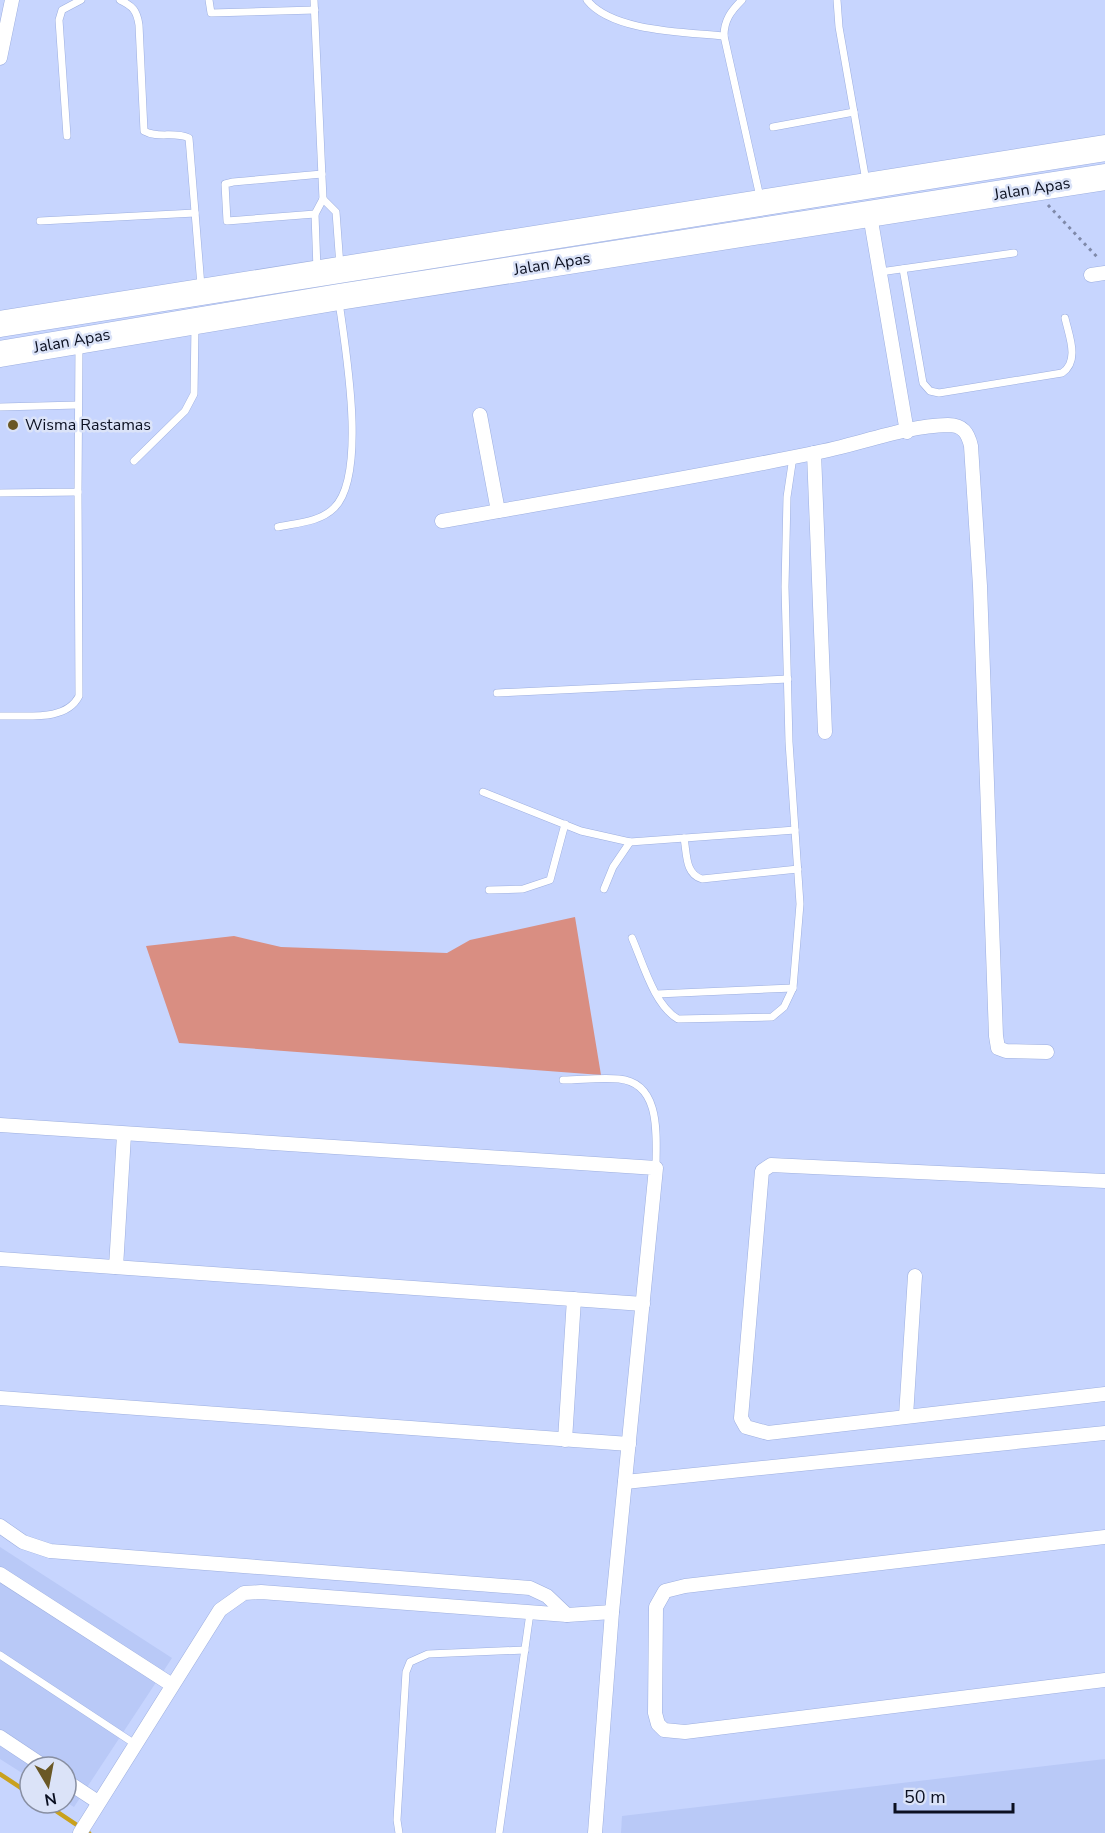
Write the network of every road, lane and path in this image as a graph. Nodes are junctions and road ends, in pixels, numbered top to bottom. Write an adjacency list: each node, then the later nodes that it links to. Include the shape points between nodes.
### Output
1 (12, 0): 10 (street)
2 (81, 0): 15 (lane, via 62,10 59,20)
3 (120, 0): 23 (lane, via 131,5 140,25 144,132 189,138)
4 (209, 0): 9 (lane, via 211,13 217,14)
5 (314, 0): 9 (lane)
6 (587, 0): 11 (lane, via 592,7 633,25)
7 (742, 0): 11 (lane, via 728,17)
8 (837, 0): 13 (lane, via 838,27)
9 (315, 10): 17 (lane)
10 (2, 36): 12 (street)
11 (724, 36): 21 (lane)
12 (0, 58)
13 (854, 112): 14 (lane); 19 (lane)
14 (773, 127)
15 (66, 136)
16 (1105, 148): 19 (highway, Jalan Apas)
17 (322, 174): 20 (lane); 24 (lane, via 233,182 225,184 224,189 227,221)
18 (1105, 177): 25 (highway, Jalan Apas)
19 (867, 185): 21 (highway, Jalan Apas)
20 (323, 199): 24 (lane); 32 (lane, via 336,212)
21 (761, 201): 27 (highway, Jalan Apas)
22 (1047, 204): 31 (path)
23 (195, 213): 26 (lane); 34 (lane)
24 (315, 214): 32 (lane)
25 (870, 215): 29 (highway, Jalan Apas); 33 (street)
26 (40, 221)
27 (542, 237): 29 (highway, via 547,251 554,254 606,248); 32 (highway, Jalan Apas)
28 (1014, 253): 30 (lane)
29 (617, 254): 35 (highway, Jalan Apas)
30 (903, 269): 33 (lane); 37 (lane, via 923,383 930,391 939,393 1062,373 1073,358)
31 (1099, 269)
32 (328, 271): 34 (highway, Jalan Apas)
33 (880, 272): 45 (street)
34 (202, 291): 36 (highway, Jalan Apas)
35 (340, 307): 38 (highway, Jalan Apas); 53 (lane, via 352,423 345,489 336,507 325,515)
36 (34, 318): 39 (highway, Jalan Apas); 40 (highway, via 66,324)
37 (1065, 318)
38 (195, 321): 40 (highway, Jalan Apas); 48 (lane, via 194,394 185,411)
39 (0, 324)
40 (79, 340): 41 (highway, Jalan Apas); 42 (lane)
41 (0, 354)
42 (78, 405): 43 (lane); 49 (lane)
43 (0, 407)
44 (480, 414): 51 (street)
45 (907, 432): 46 (street); 69 (street, via 949,425 968,432 980,586 996,1036 998,1048 1006,1051)
46 (814, 453): 47 (street); 57 (street)
47 (793, 457): 51 (street); 54 (lane, via 787,497)
48 (134, 461)
49 (78, 492): 50 (lane); 56 (lane, via 79,696 73,708 60,714)
50 (0, 494)
51 (498, 511): 52 (street)
52 (442, 521)
53 (278, 527)
54 (788, 679): 55 (lane); 60 (lane)
55 (497, 693)
56 (0, 716)
57 (825, 732)
58 (483, 792): 59 (lane)
59 (565, 824): 62 (lane); 65 (lane, via 550,880 523,889)
60 (795, 830): 61 (lane); 63 (lane)
61 (684, 838): 62 (lane); 63 (lane, via 694,877)
62 (630, 842): 64 (lane)
63 (798, 869): 67 (lane, via 800,904)
64 (604, 889)
65 (489, 890)
66 (632, 938): 68 (lane)
67 (793, 988): 68 (lane); 68 (lane, via 780,1013 772,1017 678,1019)
68 (657, 994)
69 (1047, 1052)
70 (563, 1080): 73 (lane, via 620,1079 633,1082 642,1090 655,1115)
71 (0, 1125): 72 (street)
72 (124, 1135): 73 (street); 76 (street)
73 (656, 1168): 79 (street)
74 (1105, 1181): 82 (street, via 771,1165 762,1171 741,1419 746,1427 768,1433)
75 (0, 1259): 76 (street)
76 (116, 1267): 78 (street)
77 (915, 1276): 82 (street)
78 (574, 1299): 79 (street); 84 (street)
79 (643, 1304): 85 (street)
80 (1105, 1394): 82 (street)
81 (0, 1398): 84 (street)
82 (906, 1416)
83 (1105, 1433): 86 (street)
84 (565, 1440): 85 (street)
85 (629, 1444): 86 (street)
86 (625, 1482): 90 (street)
87 (0, 1526): 92 (street, via 36,1548 50,1551 530,1588 547,1596)
88 (1105, 1537): 95 (street, via 665,1591 656,1607 655,1713 664,1730 685,1732)
89 (0, 1574): 96 (street)
90 (612, 1612): 92 (street); 105 (street)
91 (530, 1613): 92 (street); 93 (lane); 96 (street, via 244,1593 220,1610)
92 (567, 1615)
93 (525, 1650): 103 (lane, via 428,1654 410,1662 406,1672); 104 (lane)
94 (0, 1655): 98 (lane)
95 (1105, 1680)
96 (172, 1685): 98 (street)
97 (0, 1737): 99 (street)
98 (135, 1744): 101 (street)
99 (27, 1755)
100 (78, 1789): 101 (street)
101 (98, 1802): 102 (street)
102 (80, 1833)
103 (399, 1833)
104 (499, 1833)
105 (596, 1833)

